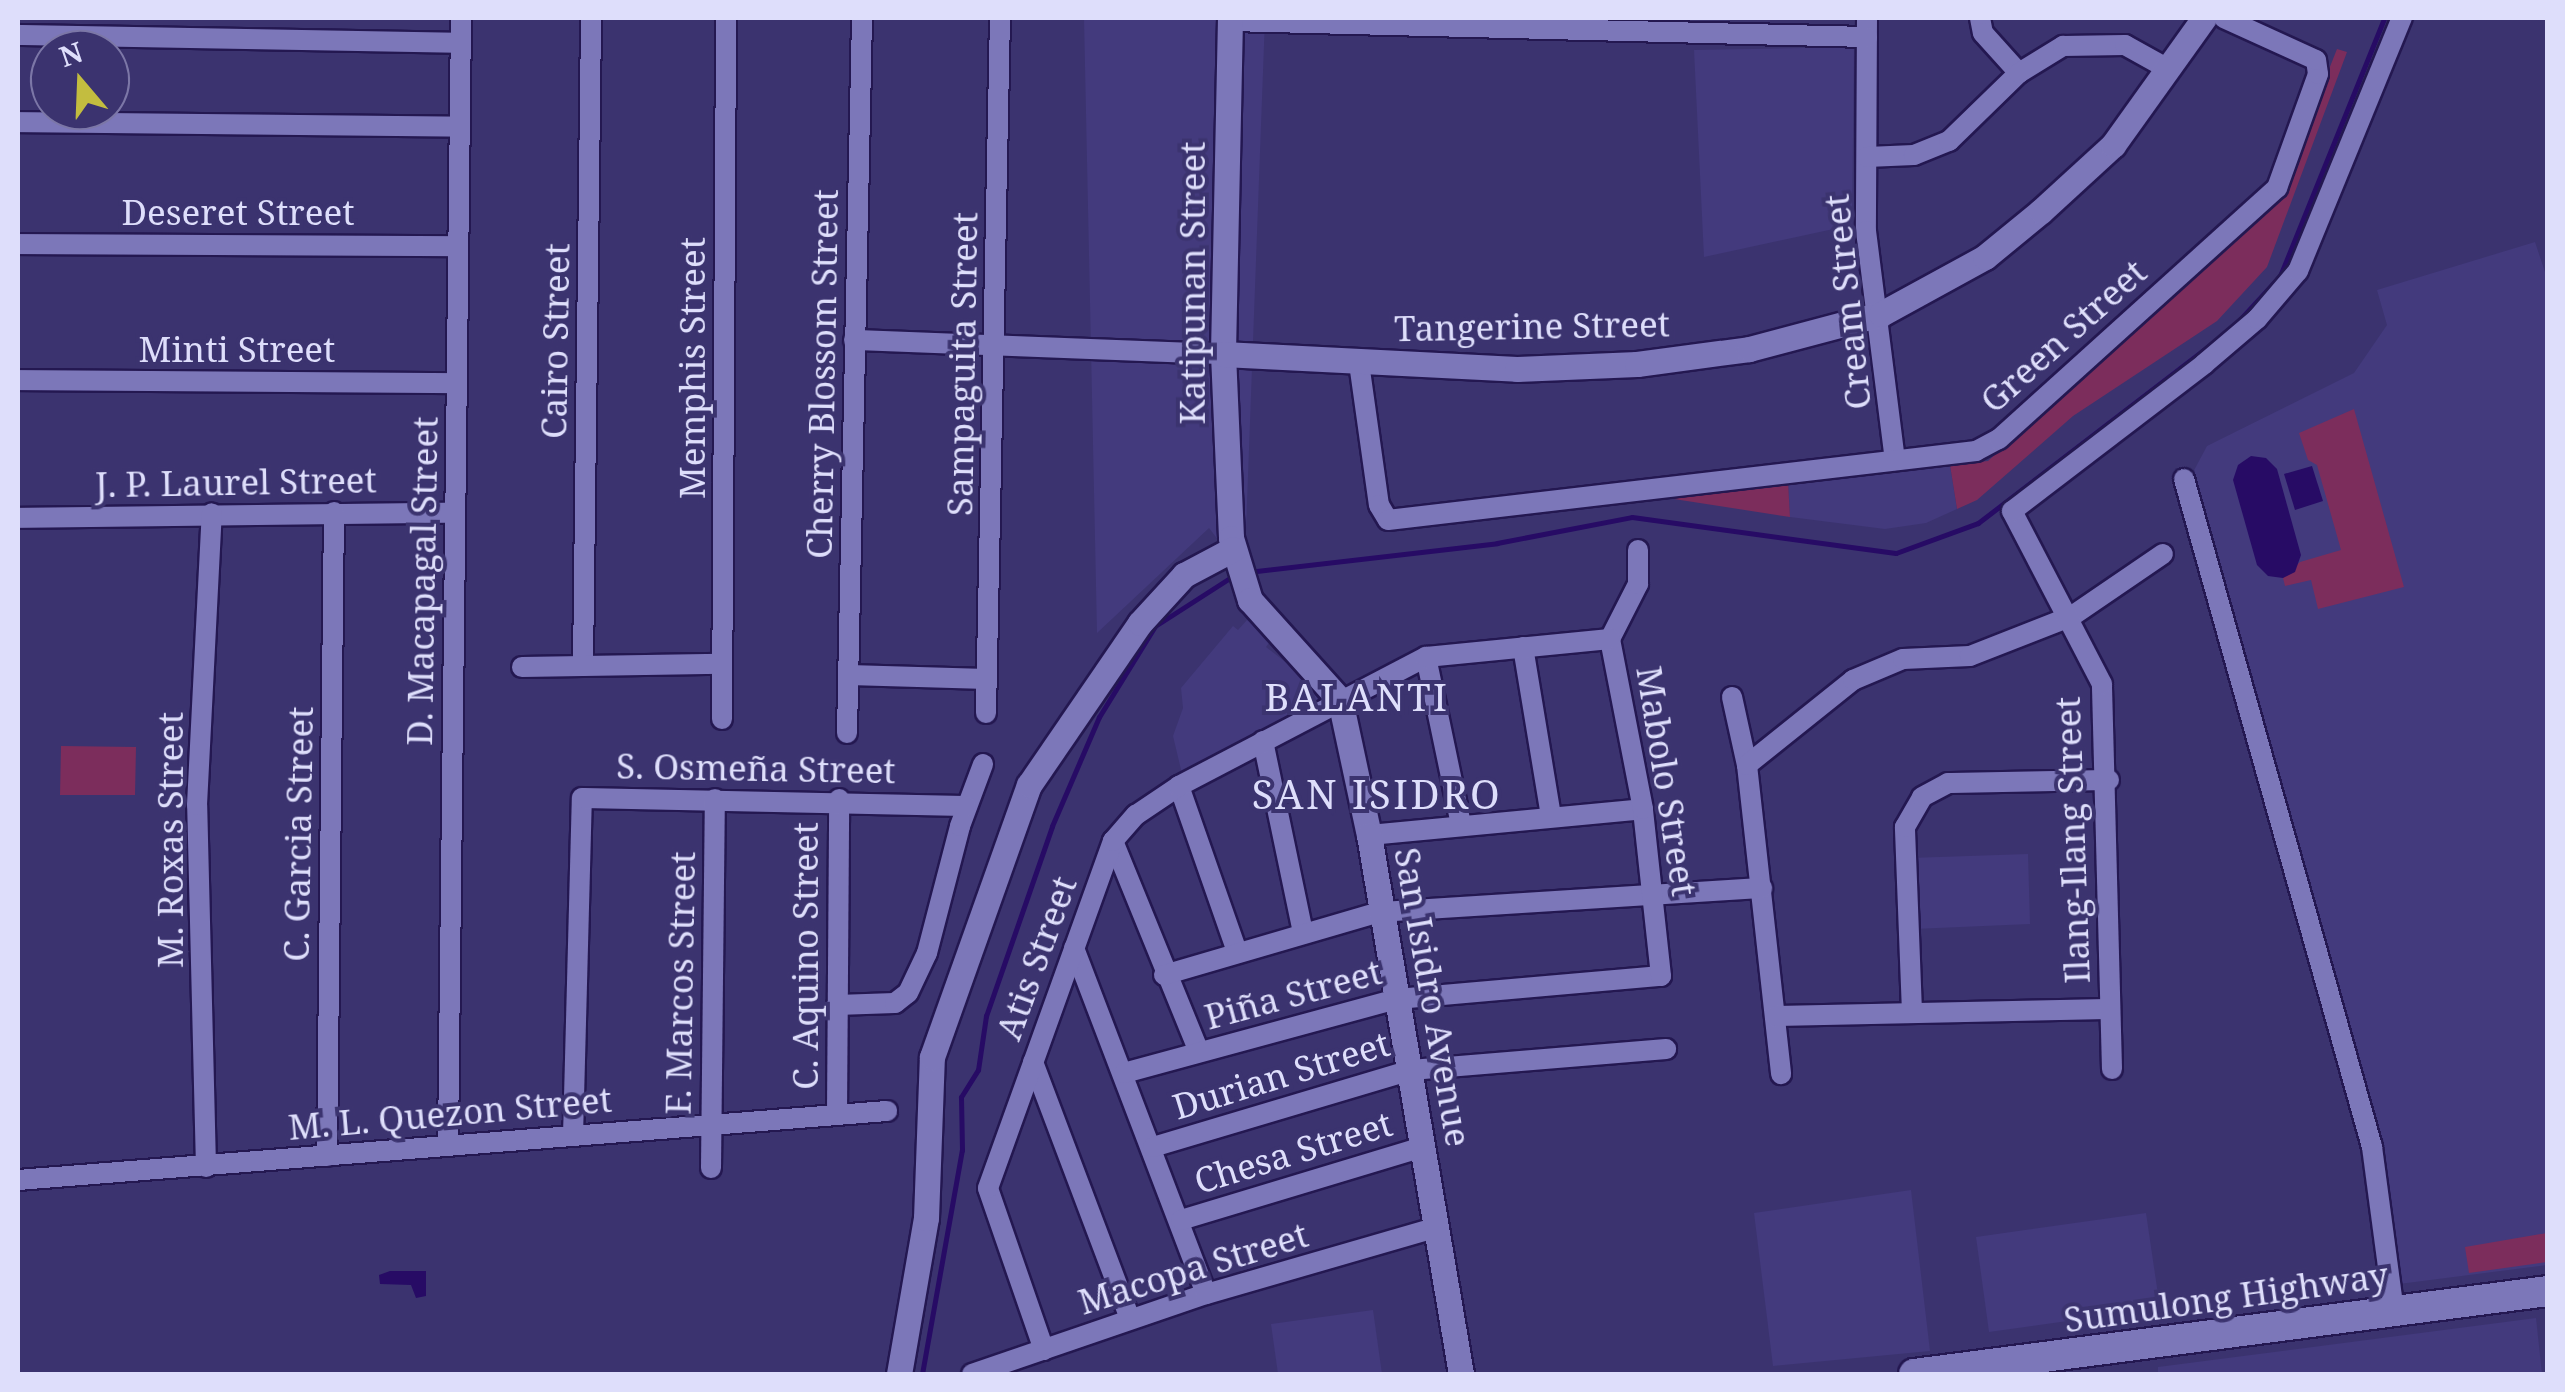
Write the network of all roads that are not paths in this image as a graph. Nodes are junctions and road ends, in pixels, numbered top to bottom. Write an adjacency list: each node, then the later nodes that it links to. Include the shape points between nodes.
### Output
1 (460, 18): 15 (street, D. Macapagal Street)
2 (592, 18): 44 (street, Cairo Street)
3 (726, 18): 43 (street, Memphis Street)
4 (862, 18): 24 (street, Cherry Blossom Street)
5 (1000, 18): 25 (street, Sampaguita Street)
6 (1980, 18): 17 (street, via 1983,33)
7 (2204, 18): 16 (street, Tangerine Street)
8 (2224, 18): 30 (street, Green Street, via 2316,60 2318,74 2276,188 1999,439 1976,451)
9 (2402, 18): 39 (street, Ilang-Ilang Street, via 2298,271 2257,319 2204,364 2012,511)
10 (1230, 19): 11 (street); 26 (street, Katipunan Street)
11 (1333, 20): 12 (street)
12 (1425, 21): 13 (street)
13 (1867, 27): 20 (street, Cream Street)
14 (18, 36): 15 (street)
15 (460, 43): 19 (street, D. Macapagal Street)
16 (2170, 70): 17 (street, via 2124,45 2088,42 2063,46); 23 (street, Tangerine Street, via 2113,145 2042,211 1985,257)
17 (2019, 74): 20 (street, via 1949,141 1914,154)
18 (18, 122): 19 (street)
19 (459, 127): 22 (street, D. Macapagal Street)
20 (1867, 158): 23 (street, Cream Street, via 1866,231)
21 (18, 244): 22 (street, Deseret Street)
22 (458, 246): 29 (street, D. Macapagal Street)
23 (1881, 314): 27 (street, Tangerine Street, via 1749,349 1637,364); 30 (street, Cream Street)
24 (854, 340): 25 (street, Tangerine Street); 46 (street, Cherry Blossom Street)
25 (996, 344): 26 (street, Tangerine Street); 47 (street, Sampaguita Street)
26 (1223, 354): 27 (street, Tangerine Street); 38 (street, Katipunan Street)
27 (1359, 363): 30 (street, Green Street, via 1379,505 1388,520)
28 (18, 380): 29 (street, Minti Street)
29 (456, 382): 34 (street, D. Macapagal Street)
30 (1895, 460)
31 (2184, 479): 101 (street, via 2372,1147)
32 (334, 512): 33 (street, J. P. Laurel Street); 34 (street, J. P. Laurel Street); 93 (street, C. Garcia Street)
33 (212, 513): 35 (street, J. P. Laurel Street); 94 (street, M. Roxas Street, via 197,806)
34 (455, 513): 90 (street, D. Macapagal Street)
35 (18, 518)
36 (1638, 550): 40 (street, via 1638,584)
37 (2163, 554): 39 (street)
38 (1238, 568): 49 (street, via 1270,625); 104 (street, via 1184,575 1140,622 1028,785 932,1057 926,1218)
39 (2072, 616): 55 (street, via 1970,656 1904,659 1853,680); 56 (street, Ilang-Ilang Street, via 2102,684)
40 (1610, 639): 41 (street, Mabolo Street); 61 (street, Mabolo Street)
41 (1523, 647): 42 (street, Mabolo Street); 62 (street)
42 (1426, 657): 49 (street, Mabolo Street); 63 (street)
43 (722, 664): 44 (street); 51 (street, Memphis Street)
44 (583, 666): 45 (street)
45 (522, 667)
46 (848, 676): 47 (street); 52 (street, Cherry Blossom Street)
47 (987, 679): 50 (street, Sampaguita Street)
48 (1732, 697): 55 (street)
49 (1340, 700): 53 (street, Atis Street); 64 (street, San Isidro Avenue)
50 (986, 713)
51 (722, 719)
52 (847, 733)
53 (1263, 741): 57 (street, Atis Street); 69 (street)
54 (984, 764): 60 (street)
55 (1747, 764): 66 (street)
56 (2109, 780): 76 (street, Ilang-Ilang Street); 77 (street, via 1948,783 1922,797 1905,827)
57 (1179, 786): 65 (street, Atis Street, via 1136,814); 71 (street)
58 (715, 799): 59 (street, S. Osmeña Street); 88 (street, F. Marcos Street); 89 (street, S. Osmeña Street, via 582,798)
59 (838, 799): 60 (street, S. Osmeña Street); 75 (street, C. Aquino Street)
60 (966, 806): 75 (street, via 927,953 908,993 896,1003)
61 (1643, 809): 62 (street); 67 (street, Mabolo Street)
62 (1551, 816): 63 (street)
63 (1462, 824): 64 (street)
64 (1369, 834): 68 (street, San Isidro Avenue)
65 (1112, 841): 70 (street, Atis Street); 72 (street)
66 (1762, 888): 67 (street); 78 (street)
67 (1656, 895): 68 (street); 73 (street, Mabolo Street)
68 (1380, 912): 69 (street); 74 (street, San Isidro Avenue)
69 (1302, 933): 71 (street)
70 (1074, 948): 81 (street, Atis Street); 84 (street)
71 (1237, 952): 72 (street)
72 (1164, 975): 80 (street)
73 (1661, 976): 74 (street, Piña Street)
74 (1396, 999): 80 (street, Piña Street); 83 (street, San Isidro Avenue)
75 (836, 1004): 87 (street, C. Aquino Street)
76 (2110, 1009): 77 (street); 82 (street, Ilang-Ilang Street)
77 (1912, 1012): 78 (street)
78 (1776, 1016): 85 (street)
79 (1666, 1049): 83 (street, Durian Street)
80 (1199, 1052): 84 (street, Piña Street)
81 (1034, 1062): 102 (street); 103 (street, Atis Street, via 988,1188)
82 (2112, 1069)
83 (1411, 1070): 91 (street, Durian Street); 92 (street, San Isidro Avenue)
84 (1124, 1073): 91 (street)
85 (1780, 1074)
86 (887, 1110): 87 (street, M. L. Quezon Street)
87 (837, 1114): 88 (street, M. L. Quezon Street)
88 (712, 1123): 89 (street, M. L. Quezon Street); 95 (street, F. Marcos Street)
89 (573, 1136): 90 (street, M. L. Quezon Street)
90 (448, 1145): 93 (street, M. L. Quezon Street)
91 (1153, 1147): 97 (street)
92 (1424, 1147): 97 (street, Chesa Street); 98 (street, San Isidro Avenue)
93 (327, 1156): 94 (street, M. L. Quezon Street)
94 (206, 1167): 96 (street, M. L. Quezon Street)
95 (711, 1168)
96 (18, 1180)
97 (1181, 1220): 99 (street)
98 (1436, 1228): 99 (street, Macopa Street); 106 (street, San Isidro Avenue)
99 (1206, 1294): 102 (street, Macopa Street)
100 (2546, 1299): 101 (main road, Sumulong Highway)
101 (2394, 1312): 107 (main road, Sumulong Highway)
102 (1130, 1319): 103 (street, Macopa Street)
103 (1044, 1350): 105 (street, Macopa Street)
104 (899, 1374)
105 (972, 1374)
106 (1461, 1374)
107 (1914, 1374)

